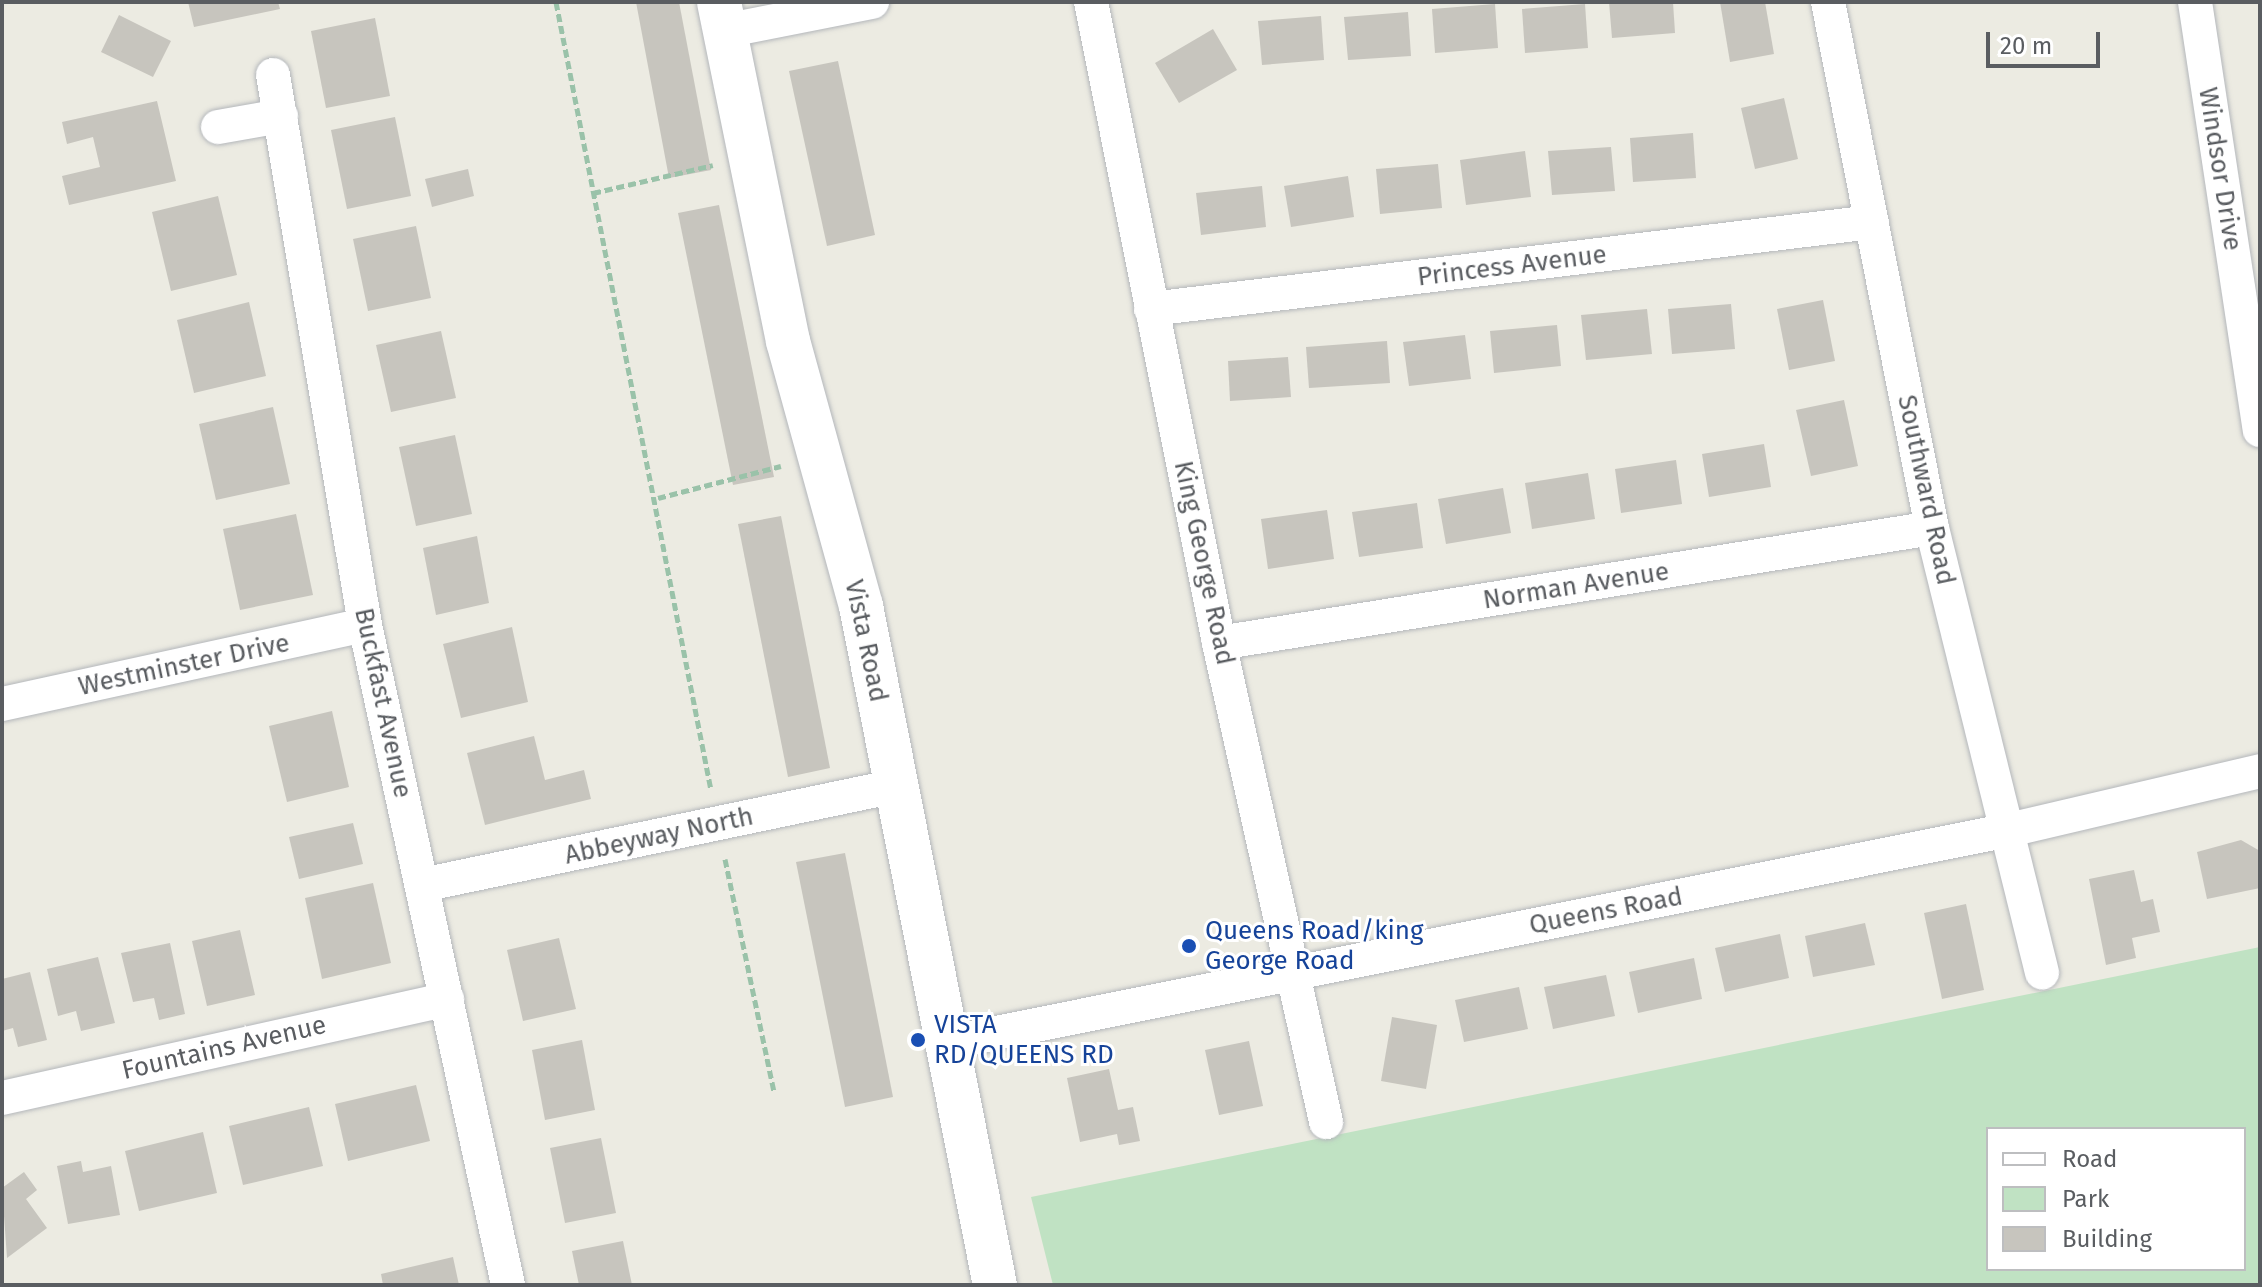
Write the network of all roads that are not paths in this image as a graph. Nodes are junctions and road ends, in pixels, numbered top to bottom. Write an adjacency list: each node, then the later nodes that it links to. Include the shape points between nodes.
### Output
1 (872, 2): 5 (street)
2 (1091, 2): 10 (street, King George Road)
3 (1828, 2): 9 (street, Southward Road)
4 (2195, 2): 11 (street, Windsor Drive)
5 (722, 16): 17 (main road, Vista Road, via 788,341 823,456)
6 (273, 75): 7 (street, Buckfast Avenue)
7 (281, 116): 8 (street); 13 (street, Buckfast Avenue)
8 (218, 127)
9 (1872, 222): 10 (street, Princess Avenue); 12 (street, Southward Road)
10 (1151, 309): 14 (street, King George Road)
11 (2260, 430)
12 (1932, 528): 14 (street, Norman Avenue); 18 (street, Southward Road)
13 (365, 625): 15 (street, Westminster Drive); 19 (street, Buckfast Avenue)
14 (1219, 643): 20 (street, King George Road)
15 (3, 698)
16 (2260, 771): 18 (street, Queens Road)
17 (895, 786): 19 (street, Abbeyway North); 23 (main road, Vista Road)
18 (2009, 830): 20 (street, Queens Road); 21 (street, Southward Road)
19 (422, 885): 22 (street, Buckfast Avenue)
20 (1294, 973): 23 (street, Queens Road); 25 (street, King George Road)
21 (2042, 973)
22 (447, 999): 24 (street, Fountains Avenue); 26 (street, Buckfast Avenue)
23 (951, 1042): 27 (main road, Vista Road)
24 (2, 1098)
25 (1326, 1122)
26 (508, 1285)
27 (995, 1285)

